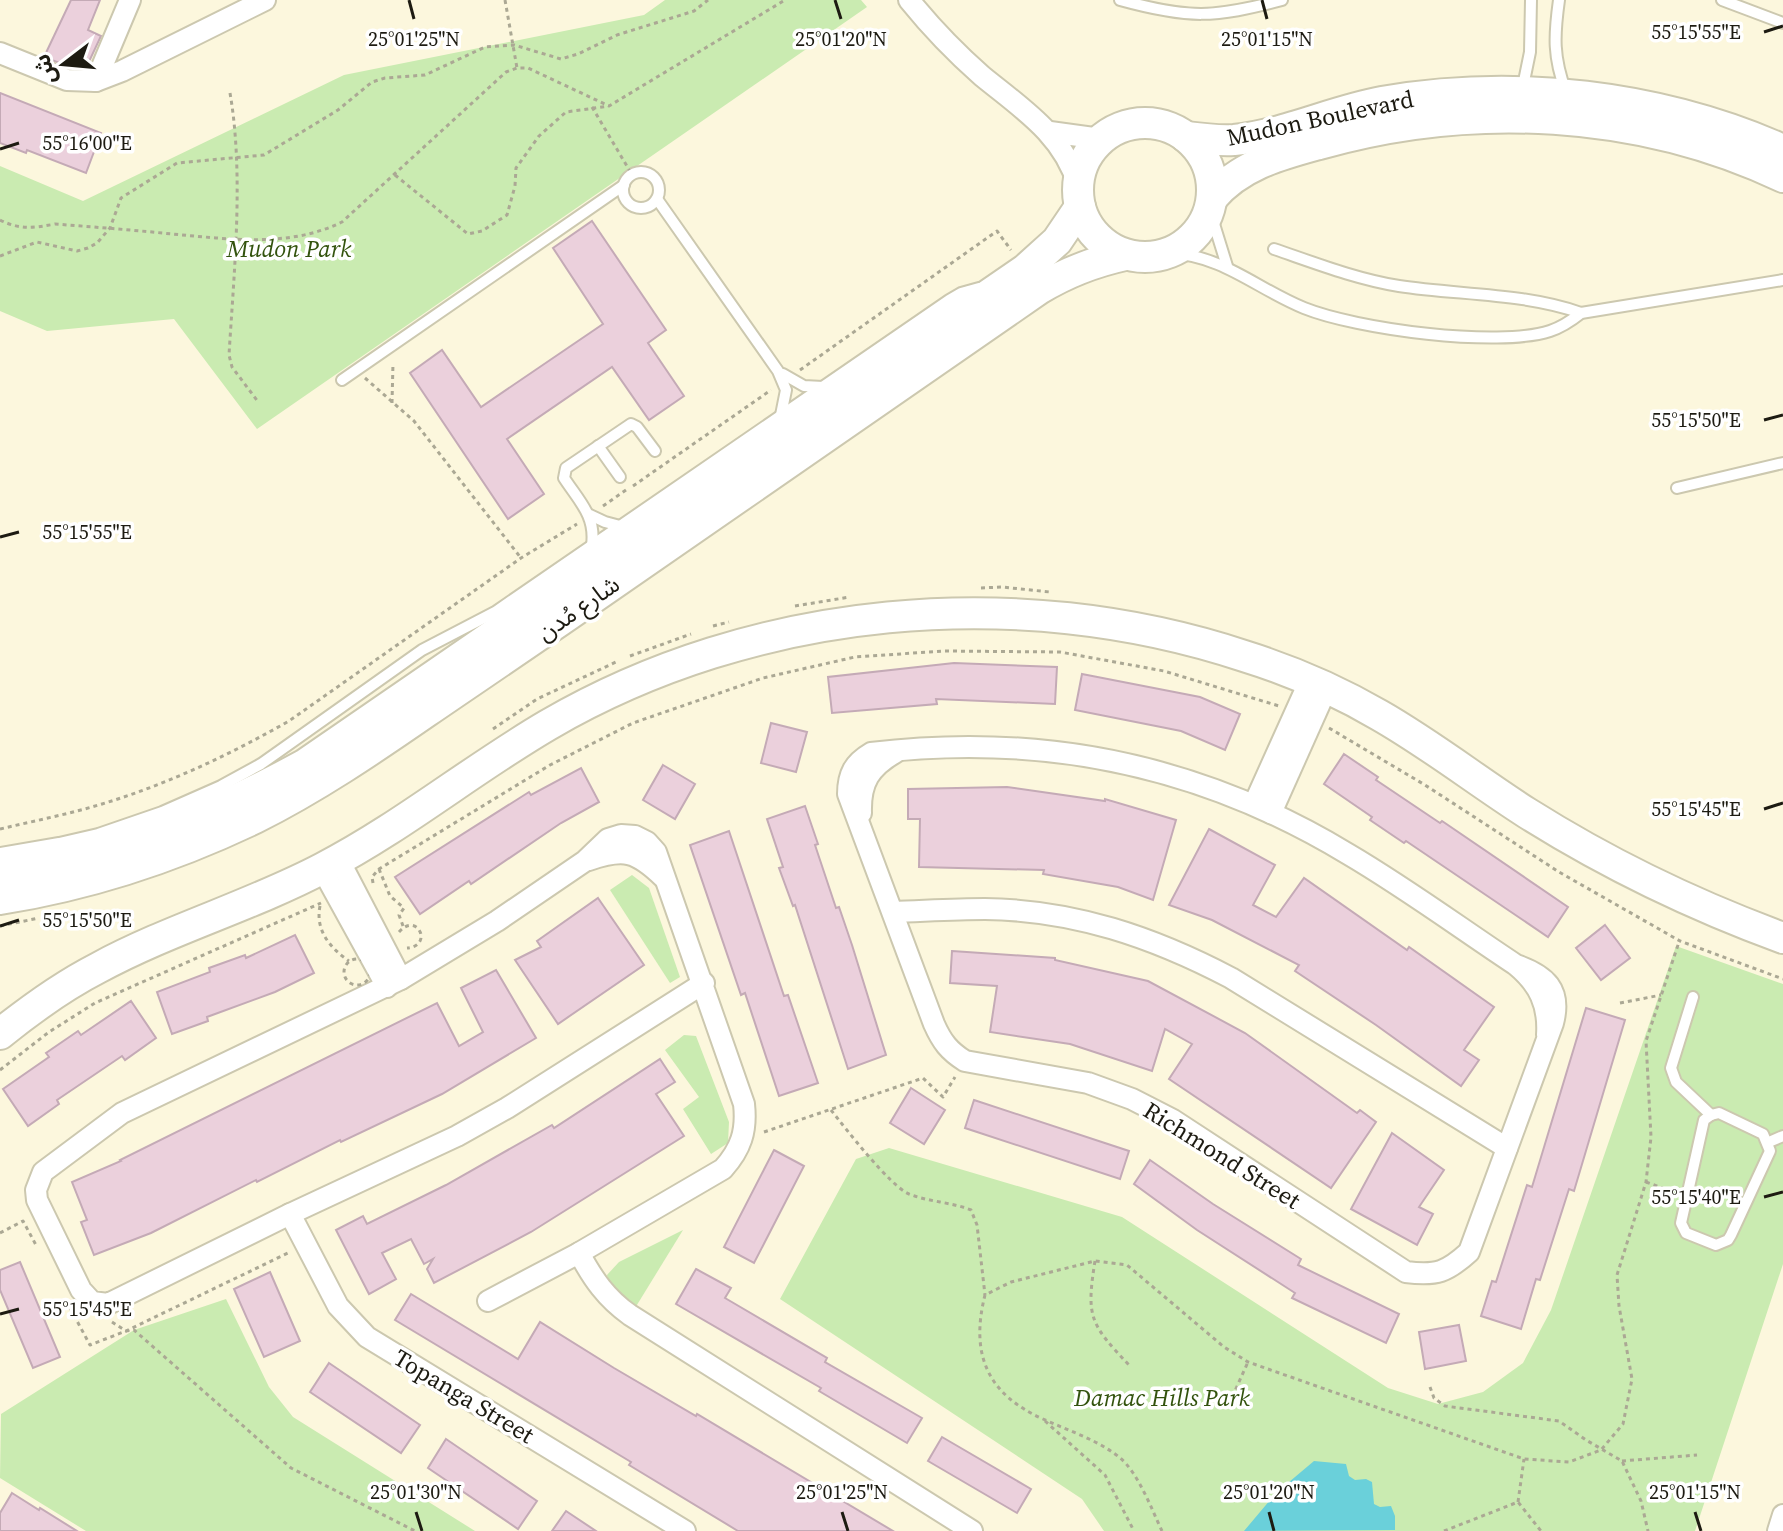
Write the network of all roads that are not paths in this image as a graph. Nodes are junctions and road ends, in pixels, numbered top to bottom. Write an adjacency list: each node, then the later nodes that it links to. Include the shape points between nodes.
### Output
1 (130, 0): 11 (street)
2 (265, 0): 11 (street)
3 (909, 0): 14 (street, via 978,73)
4 (1120, 0): 5 (lane, via 1199,16)
5 (1282, 0)
6 (1531, 0): 12 (lane, via 1530,52)
7 (1559, 0): 13 (lane, via 1554,39 1557,68)
8 (1722, 0): 9 (lane)
9 (1783, 23)
10 (0, 53): 11 (street, via 67,80)
11 (96, 81)
12 (1521, 93): 13 (street, Mudon Boulevard); 15 (street, Mudon Boulevard, via 1459,93 1380,103 1236,140)
13 (1568, 95): 17 (street, Mudon Boulevard, via 1686,116)
14 (1050, 132): 16 (street); 20 (street, via 1067,157)
15 (1186, 137): 16 (street, via 1143,123 1120,127); 22 (street, via 1210,175)
16 (1101, 139): 20 (street, via 1085,160)
17 (1783, 150)
18 (1783, 177): 22 (street, Mudon Boulevard, via 1653,133 1553,119 1481,118 1393,126 1307,147 1235,175)
19 (624, 185): 21 (lane, via 631,205 646,207); 21 (lane, via 632,174 645,172 659,186); 31 (lane)
20 (1079, 196): 25 (street, via 1089,228); 28 (street, شارع مُدن, via 1057,241)
21 (657, 199): 30 (lane)
22 (1211, 204): 24 (street, via 1201,228); 26 (lane)
23 (1274, 249): 29 (lane, via 1393,285 1539,301)
24 (1171, 253): 25 (street); 26 (lane)
25 (1125, 255): 47 (street, شارع مُدن, via 1080,267 1039,289 311,788 142,864)
26 (1227, 266): 29 (lane, via 1307,310 1397,329 1522,337 1549,332)
27 (1783, 280): 29 (lane)
28 (1001, 287): 32 (lane, via 961,293); 46 (street, شارع مُدن, via 304,765 150,835 57,862)
29 (1581, 313)
30 (778, 371): 32 (lane, via 795,383); 33 (lane, via 786,390)
31 (342, 380)
32 (823, 387): 33 (lane)
33 (781, 415): 40 (lane)
34 (598, 446): 35 (lane, via 631,424); 37 (lane); 39 (lane, via 564,473)
35 (655, 451)
36 (1783, 463): 38 (lane)
37 (620, 477)
38 (1677, 488)
39 (590, 515): 40 (lane); 41 (lane)
40 (620, 526): 41 (lane)
41 (592, 545): 44 (lane, via 482,620 422,650 231,781 98,834)
42 (1318, 686): 43 (street); 45 (street, via 1246,656 1079,619 965,613 823,626 696,659 615,691 550,724); 49 (street, via 1377,713 1595,853 1671,893)
43 (1262, 808): 48 (street, Richmond Street, via 1186,779 1044,749 972,745 871,753 852,769 848,794); 57 (street, Richmond Street, via 1348,854 1529,976 1541,993 1547,1035)
44 (0, 853)
45 (330, 864): 50 (street, via 339,899); 53 (street, via 100,967)
46 (0, 871)
47 (0, 899)
48 (893, 912): 57 (street, via 1037,912 1137,935 1231,978); 57 (street, Richmond Street, via 941,1040 951,1052 965,1061 1088,1083 1132,1099 1173,1120 1406,1272 1429,1275 1452,1268 1469,1252)
49 (1783, 938)
50 (394, 983): 51 (street, via 585,861 615,852 649,863 665,879); 58 (street, via 122,1113 43,1172 36,1190 73,1273 101,1291 131,1293)
51 (704, 983): 58 (street, via 469,1129); 59 (street, via 744,1104 743,1140 723,1169)
52 (1693, 997): 54 (lane, via 1671,1068 1676,1082)
53 (0, 1034)
54 (1711, 1115): 56 (lane, via 1741,1123); 56 (lane, via 1704,1120 1686,1196 1681,1223 1686,1233 1716,1245 1728,1240 1767,1159)
55 (1783, 1136): 56 (lane)
56 (1769, 1142)
57 (1507, 1148)
58 (290, 1214): 62 (street, Topanga Street, via 338,1306 367,1337)
59 (579, 1253): 60 (street); 63 (street, via 597,1285 630,1315)
60 (488, 1301)
61 (1783, 1515): 64 (street)
62 (685, 1531)
63 (972, 1531)
64 (1778, 1531)

